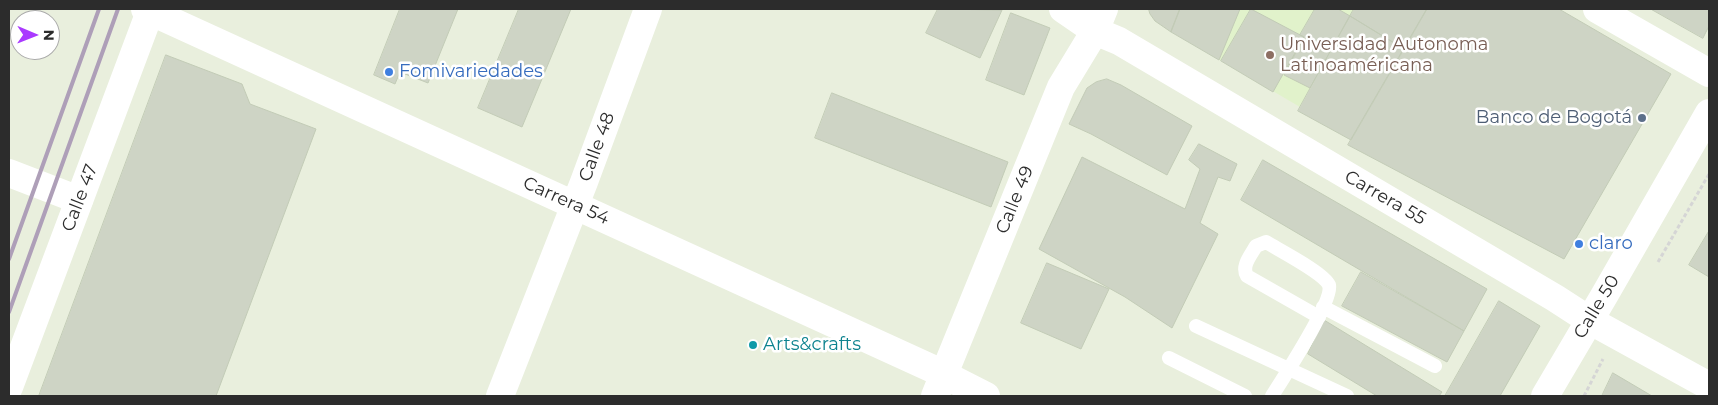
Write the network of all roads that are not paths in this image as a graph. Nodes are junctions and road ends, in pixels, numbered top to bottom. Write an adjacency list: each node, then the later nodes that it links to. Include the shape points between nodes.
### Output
1 (149, 9): 9 (street, Calle 47); 10 (street, Carrera 54)
2 (648, 9): 10 (street, Calle 48)
3 (1063, 9): 5 (street, Carrera 55)
4 (1597, 9): 6 (street)
5 (1100, 20): 12 (street, Carrera 55, via 1119,41); 17 (street, Calle 49, via 1061,87)
6 (1709, 73)
7 (1709, 113): 12 (street, Calle 50)
8 (9, 172): 9 (street)
9 (79, 200): 19 (street, Calle 47)
10 (575, 205): 17 (street, Carrera 54); 20 (street, Calle 48)
11 (1321, 312): 11 (lane, via 1329,291 1328,284 1266,242 1256,246 1244,266 1248,276); 15 (lane); 16 (lane)
12 (1589, 320): 18 (street, Carrera 55); 25 (street, Calle 50)
13 (1196, 326): 16 (lane)
14 (1169, 358): 22 (lane)
15 (1435, 366)
16 (1289, 369): 23 (lane); 24 (lane)
17 (940, 385): 21 (street, Carrera 54)
18 (1709, 386)
19 (9, 387)
20 (500, 396)
21 (986, 396)
22 (1245, 396)
23 (1272, 396)
24 (1347, 396)
25 (1545, 396)

